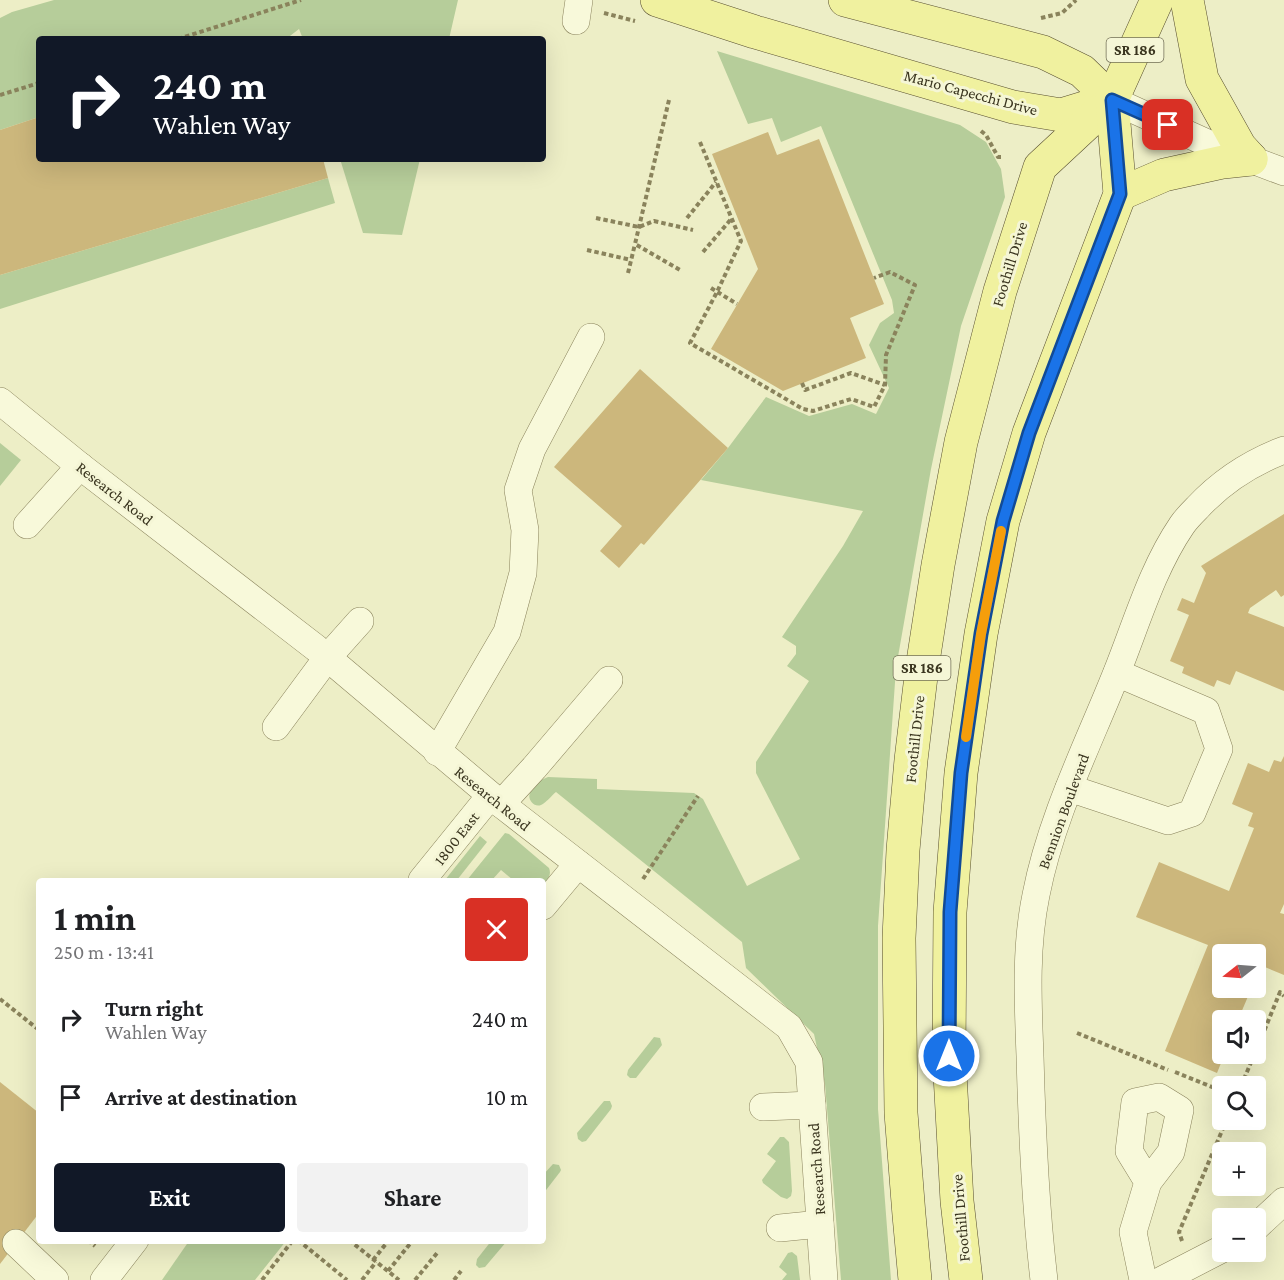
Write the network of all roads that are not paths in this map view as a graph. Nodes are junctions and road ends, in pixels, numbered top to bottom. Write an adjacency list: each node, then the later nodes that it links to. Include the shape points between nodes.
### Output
1 (657, 0): 5 (main road, Mario Capecchi Drive, via 1013,106 1061,115)
2 (845, 0): 5 (main road, via 1043,52 1082,71)
3 (1157, 0): 5 (main road, Foothill Drive / SR 186)
4 (1187, 0): 6 (main road, via 1202,79 1240,147)
5 (1112, 100): 6 (street); 8 (main road, Foothill Drive / SR 186); 38 (main road, Foothill Drive / SR 186, via 1040,167 1000,291 963,431 938,565 911,760 899,938 901,1113)
6 (1251, 159): 7 (street); 8 (main road, via 1164,175)
7 (1284, 172)
8 (1120, 194): 39 (main road, Foothill Drive / SR 186, via 1029,433 1003,521 981,634 961,773 950,912 949,1056)
9 (591, 336): 19 (street, via 532,449 518,490 525,530 523,573 507,632)
10 (0, 401): 12 (street, Research Road)
11 (1284, 450): 16 (street, Bennion Boulevard, via 1232,477 1183,523 1154,574)
12 (80, 466): 13 (street); 15 (street, Research Road)
13 (27, 525)
14 (360, 621): 15 (street)
15 (327, 658): 18 (street); 19 (street, Research Road)
16 (1117, 673): 20 (street, Bennion Boulevard); 20 (street, via 1206,711 1220,749 1192,813 1168,821)
17 (609, 680): 21 (street, 1800 East, via 534,768)
18 (276, 727)
19 (437, 752): 21 (street, Research Road)
20 (1069, 788): 40 (street, Bennion Boulevard, via 1048,842 1035,896 1030,942 1033,1151)
21 (495, 800): 22 (street, Research Road); 23 (street, 1800 East)
22 (578, 864): 24 (street); 25 (street, Research Road, via 789,1027 809,1062)
23 (424, 878)
24 (546, 902)
25 (812, 1105): 26 (street); 30 (street, Research Road)
26 (763, 1107)
27 (1148, 1182): 41 (street, via 1133,1232)
28 (1284, 1201): 29 (street)
29 (1266, 1218)
30 (820, 1224): 31 (street); 37 (street, Research Road)
31 (780, 1228)
32 (16, 1243): 35 (street)
33 (132, 1244): 36 (street)
34 (1212, 1254): 42 (street)
35 (55, 1280)
36 (104, 1280)
37 (824, 1280)
38 (915, 1280)
39 (966, 1280)
40 (1044, 1280)
41 (1143, 1280)
42 (1162, 1280)

